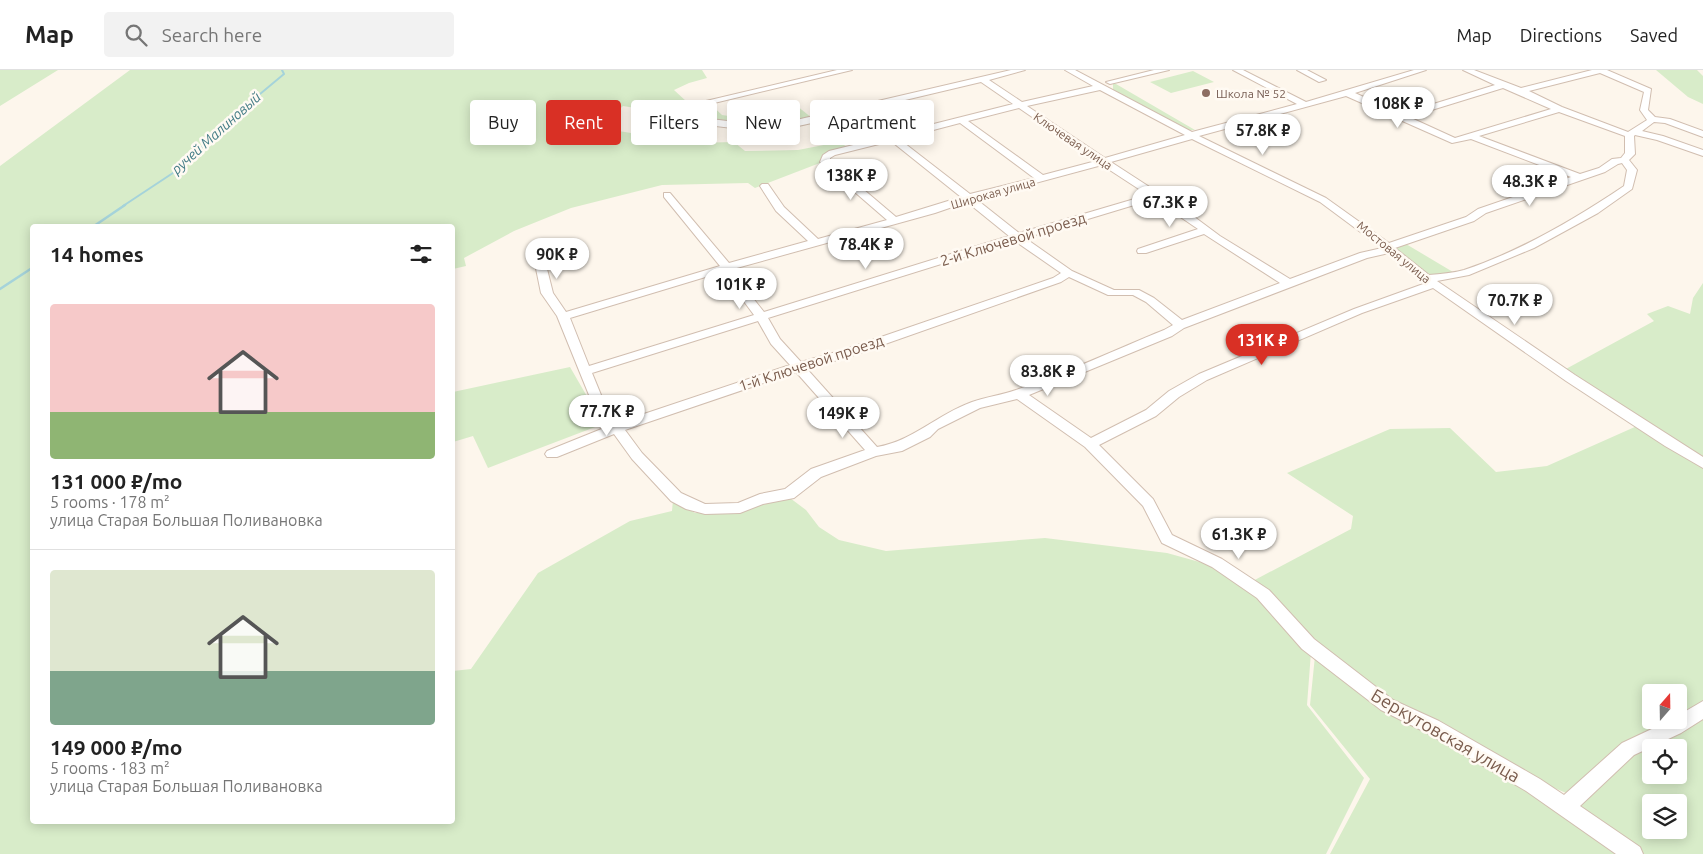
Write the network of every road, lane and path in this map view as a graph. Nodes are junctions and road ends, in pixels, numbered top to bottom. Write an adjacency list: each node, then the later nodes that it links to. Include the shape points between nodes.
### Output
1 (848, 70): 17 (street)
2 (1021, 70): 11 (street)
3 (1069, 70): 14 (street, Мостовая улица)
4 (1110, 70): 14 (street)
5 (1165, 70): 14 (street)
6 (1237, 70): 19 (street)
7 (1301, 70): 12 (street)
8 (1422, 70): 16 (street, Широкая улица)
9 (1467, 70): 13 (street)
10 (1600, 70): 15 (street); 23 (street, via 1648,91 1644,110)
11 (982, 79): 18 (street); 20 (street, Ключевая улица)
12 (1322, 80)
13 (1502, 85): 15 (street); 22 (street)
14 (1107, 87): 20 (street); 30 (street, Мостовая улица)
15 (1522, 91): 21 (street)
16 (1348, 93): 19 (street, Широкая улица); 22 (street)
17 (714, 100)
18 (892, 100)
19 (1304, 104): 30 (street, Широкая улица)
20 (1022, 105): 25 (street); 36 (street, Ключевая улица)
21 (1559, 109): 28 (street); 31 (street)
22 (1400, 117): 31 (street, via 1455,141)
23 (1652, 118): 28 (street); 29 (street)
24 (810, 120): 26 (street, via 771,126)
25 (961, 120): 27 (street); 38 (street)
26 (717, 122)
27 (934, 127)
28 (1631, 134): 34 (street, via 1660,138); 35 (street, via 1630,154)
29 (1703, 134)
30 (1191, 135): 36 (street, Широкая улица); 47 (street, Мостовая улица, via 1323,200)
31 (1472, 136): 37 (street)
32 (863, 145): 43 (street, via 832,153 825,162)
33 (904, 145): 42 (street)
34 (1703, 153)
35 (1624, 160): 37 (street); 52 (street, via 1632,170 1629,187 1594,211 1530,246)
36 (1104, 161): 38 (street, Широкая улица); 41 (street, Ключевая улица)
37 (1579, 177): 47 (street)
38 (1042, 179): 42 (street, Широкая улица)
39 (765, 186): 46 (street, via 780,209)
40 (668, 195): 50 (street)
41 (1155, 196): 44 (street, Ключевая улица); 45 (street, 2-й Ключевой проезд)
42 (968, 198): 43 (street, Широкая улица); 45 (street)
43 (893, 220): 46 (street, Широкая улица)
44 (1206, 230): 49 (street); 53 (street, Ключевая улица)
45 (1017, 237): 51 (street); 55 (street, 2-й Ключевой проезд)
46 (816, 243): 50 (street, Широкая улица)
47 (1389, 248): 52 (street, Мостовая улица); 53 (street)
48 (537, 249): 54 (street, via 547,293)
49 (1142, 251)
50 (727, 267): 54 (street, Широкая улица); 55 (street, via 728,273)
51 (1068, 273): 56 (street, via 1112,293 1134,292 1150,300); 57 (street, 1-й Ключевой проезд, via 1057,280)
52 (1430, 282): 62 (street, via 1203,377 1174,394 1151,413); 65 (street, Мостовая улица, via 1514,342)
53 (1289, 284): 56 (street)
54 (563, 316): 58 (street)
55 (761, 316): 57 (street, via 775,341); 58 (street, 2-й Ключевой проезд)
56 (1180, 325): 59 (street, via 1168,333)
57 (797, 367): 60 (street); 61 (street, 1-й Ключевой проезд)
58 (585, 371): 61 (street, via 595,395)
59 (1018, 394): 62 (street, Беркутовская улица); 63 (street, via 976,406 932,426 924,434 897,448)
60 (832, 408): 63 (street)
61 (617, 428): 63 (street, via 636,456 676,496 705,509 740,508 760,499 789,494 816,473); 64 (street, 1-й Ключевой проезд)
62 (1090, 444): 67 (street, Беркутовская улица, via 1148,504 1167,539 1217,563 1263,594 1308,644 1387,705 1433,727)
63 (874, 452)
64 (552, 454)
65 (1703, 462)
66 (1703, 709): 67 (street, via 1675,727 1628,749)
67 (1566, 806): 68 (street, Беркутовская улица)
68 (1633, 854)

